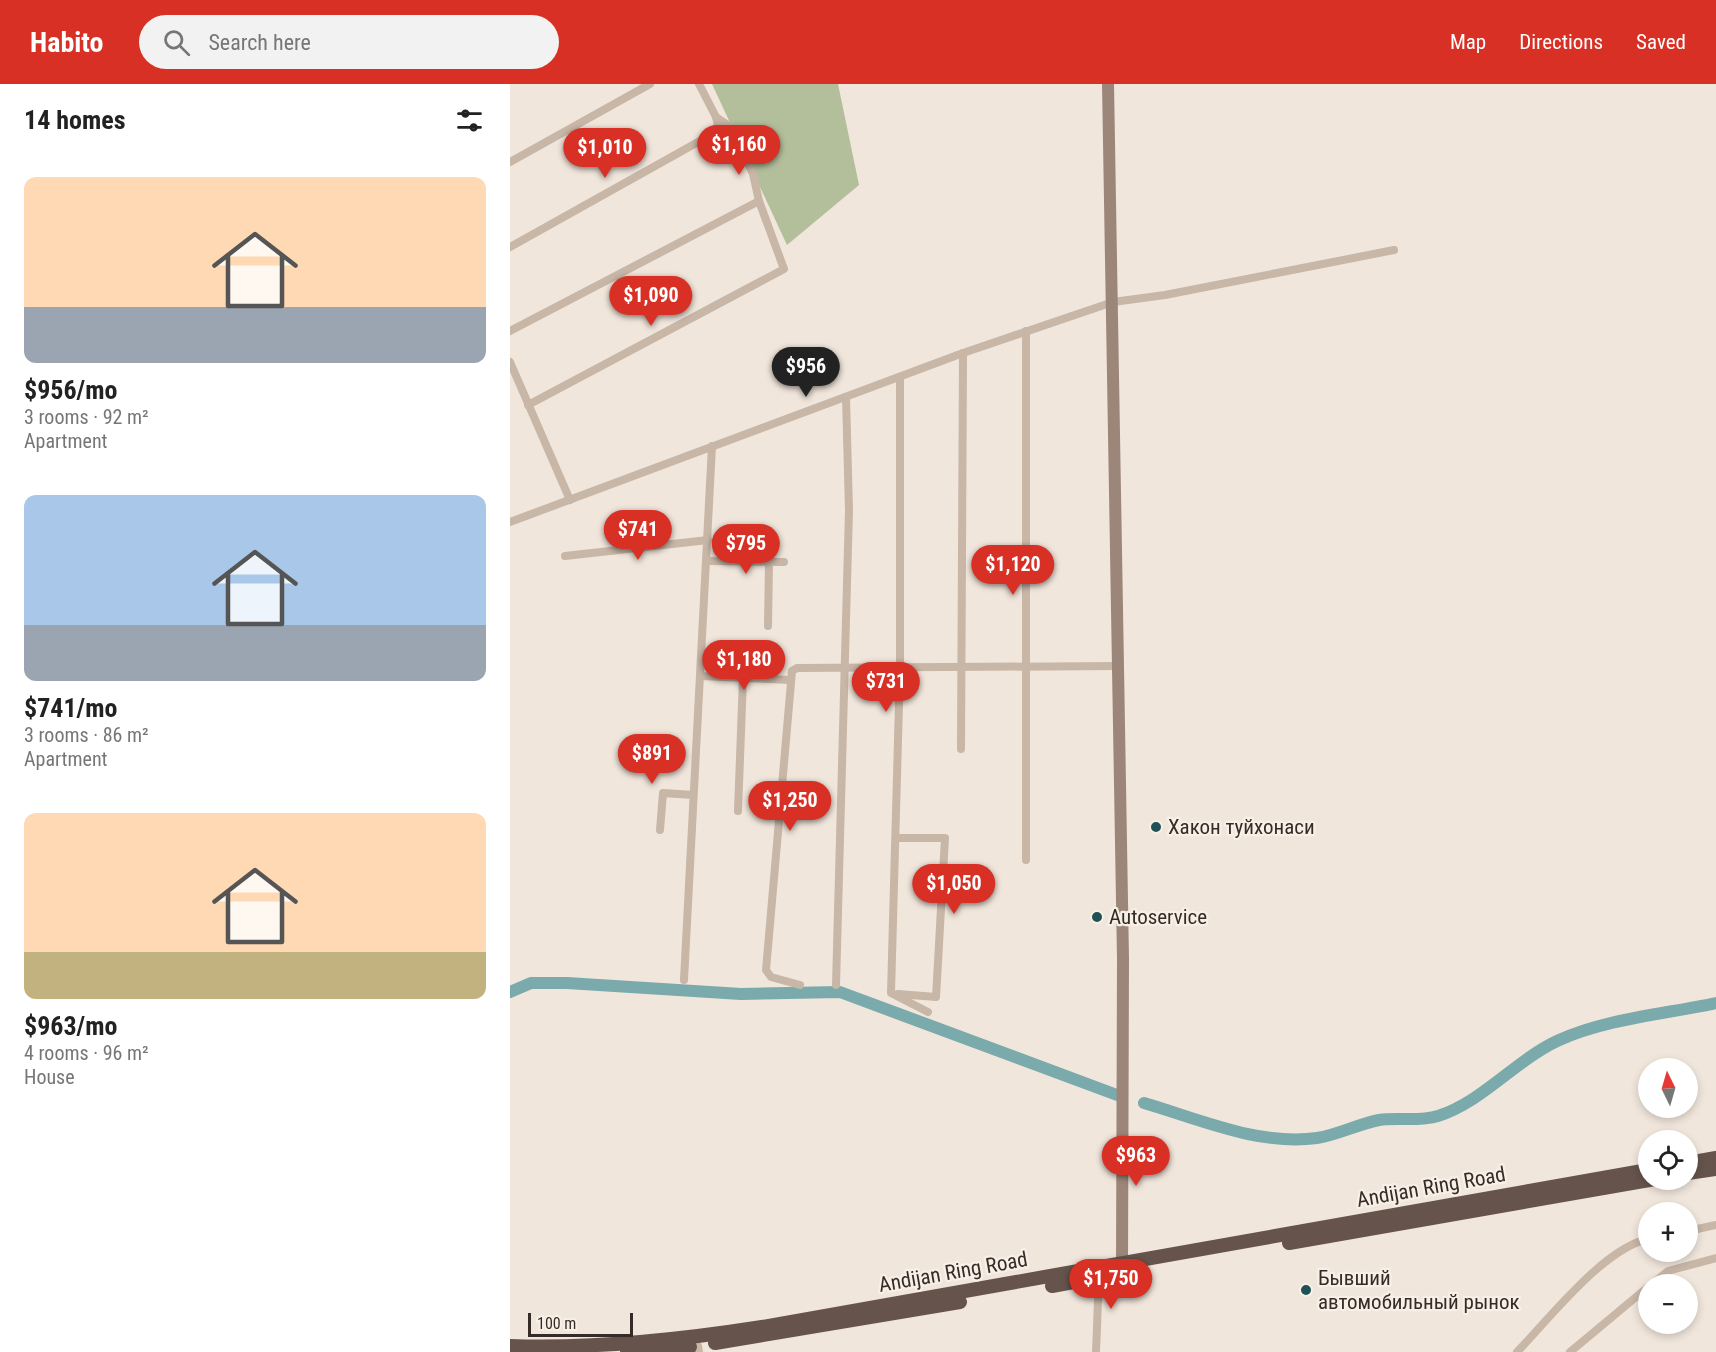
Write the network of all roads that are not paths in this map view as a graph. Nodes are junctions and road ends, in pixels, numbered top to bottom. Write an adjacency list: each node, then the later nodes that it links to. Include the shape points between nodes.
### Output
1 (650, 84): 5 (street)
2 (699, 84): 4 (street)
3 (1108, 84): 9 (main road)
4 (716, 117): 6 (street, via 731,127 753,174); 7 (street, via 716,132)
5 (510, 162)
6 (759, 201): 10 (street); 16 (street, via 784,269)
7 (510, 247)
8 (1394, 250): 9 (street)
9 (1113, 302): 11 (street); 26 (main road)
10 (510, 331)
11 (1026, 331): 12 (street); 30 (street)
12 (963, 353): 14 (street); 28 (street)
13 (510, 362): 16 (street)
14 (900, 377): 15 (street); 27 (street)
15 (846, 397): 17 (street); 29 (street, via 849,510)
16 (528, 405): 18 (street)
17 (712, 447): 18 (street); 20 (street)
18 (570, 500): 19 (street)
19 (510, 522)
20 (708, 540): 21 (street); 22 (street)
21 (565, 556)
22 (708, 561): 23 (street); 31 (street)
23 (769, 562): 24 (street); 25 (street)
24 (784, 562)
25 (768, 626)
26 (1119, 666): 30 (street); 55 (main road)
27 (900, 667): 28 (street); 29 (street); 38 (street)
28 (961, 667): 30 (street); 34 (street)
29 (845, 668): 33 (street, via 797,668 792,670); 42 (street)
30 (1026, 668): 39 (street)
31 (700, 676): 32 (street); 35 (street)
32 (744, 678): 33 (street); 36 (street)
33 (790, 680): 41 (street, via 766,970 771,977)
34 (961, 749)
35 (693, 795): 37 (street, via 663,793); 40 (street)
36 (738, 811)
37 (660, 830)
38 (896, 838): 43 (street); 43 (street, via 945,838 936,997)
39 (1026, 860)
40 (684, 980)
41 (800, 985)
42 (836, 985)
43 (892, 994): 44 (street)
44 (927, 1012)
45 (1716, 1158): 46 (highway)
46 (1698, 1161)
47 (1716, 1168): 48 (highway)
48 (1698, 1171)
49 (1638, 1172): 55 (highway, Andijan Ring Road)
50 (1638, 1182): 55 (highway, Andijan Ring Road)
51 (1716, 1225): 52 (street)
52 (1698, 1229)
53 (1638, 1241): 63 (street, via 1608,1258)
54 (1716, 1258): 57 (street)
55 (1122, 1268): 56 (highway, Andijan Ring Road)
56 (1099, 1272): 59 (highway, Andijan Ring Road, via 699,1337 582,1346); 60 (highway, Andijan Ring Road); 62 (street)
57 (1664, 1274)
58 (1638, 1295): 64 (street)
59 (510, 1346)
60 (699, 1349): 61 (highway, Andijan Ring Road)
61 (627, 1352)
62 (1096, 1352)
63 (1517, 1352)
64 (1569, 1352)

